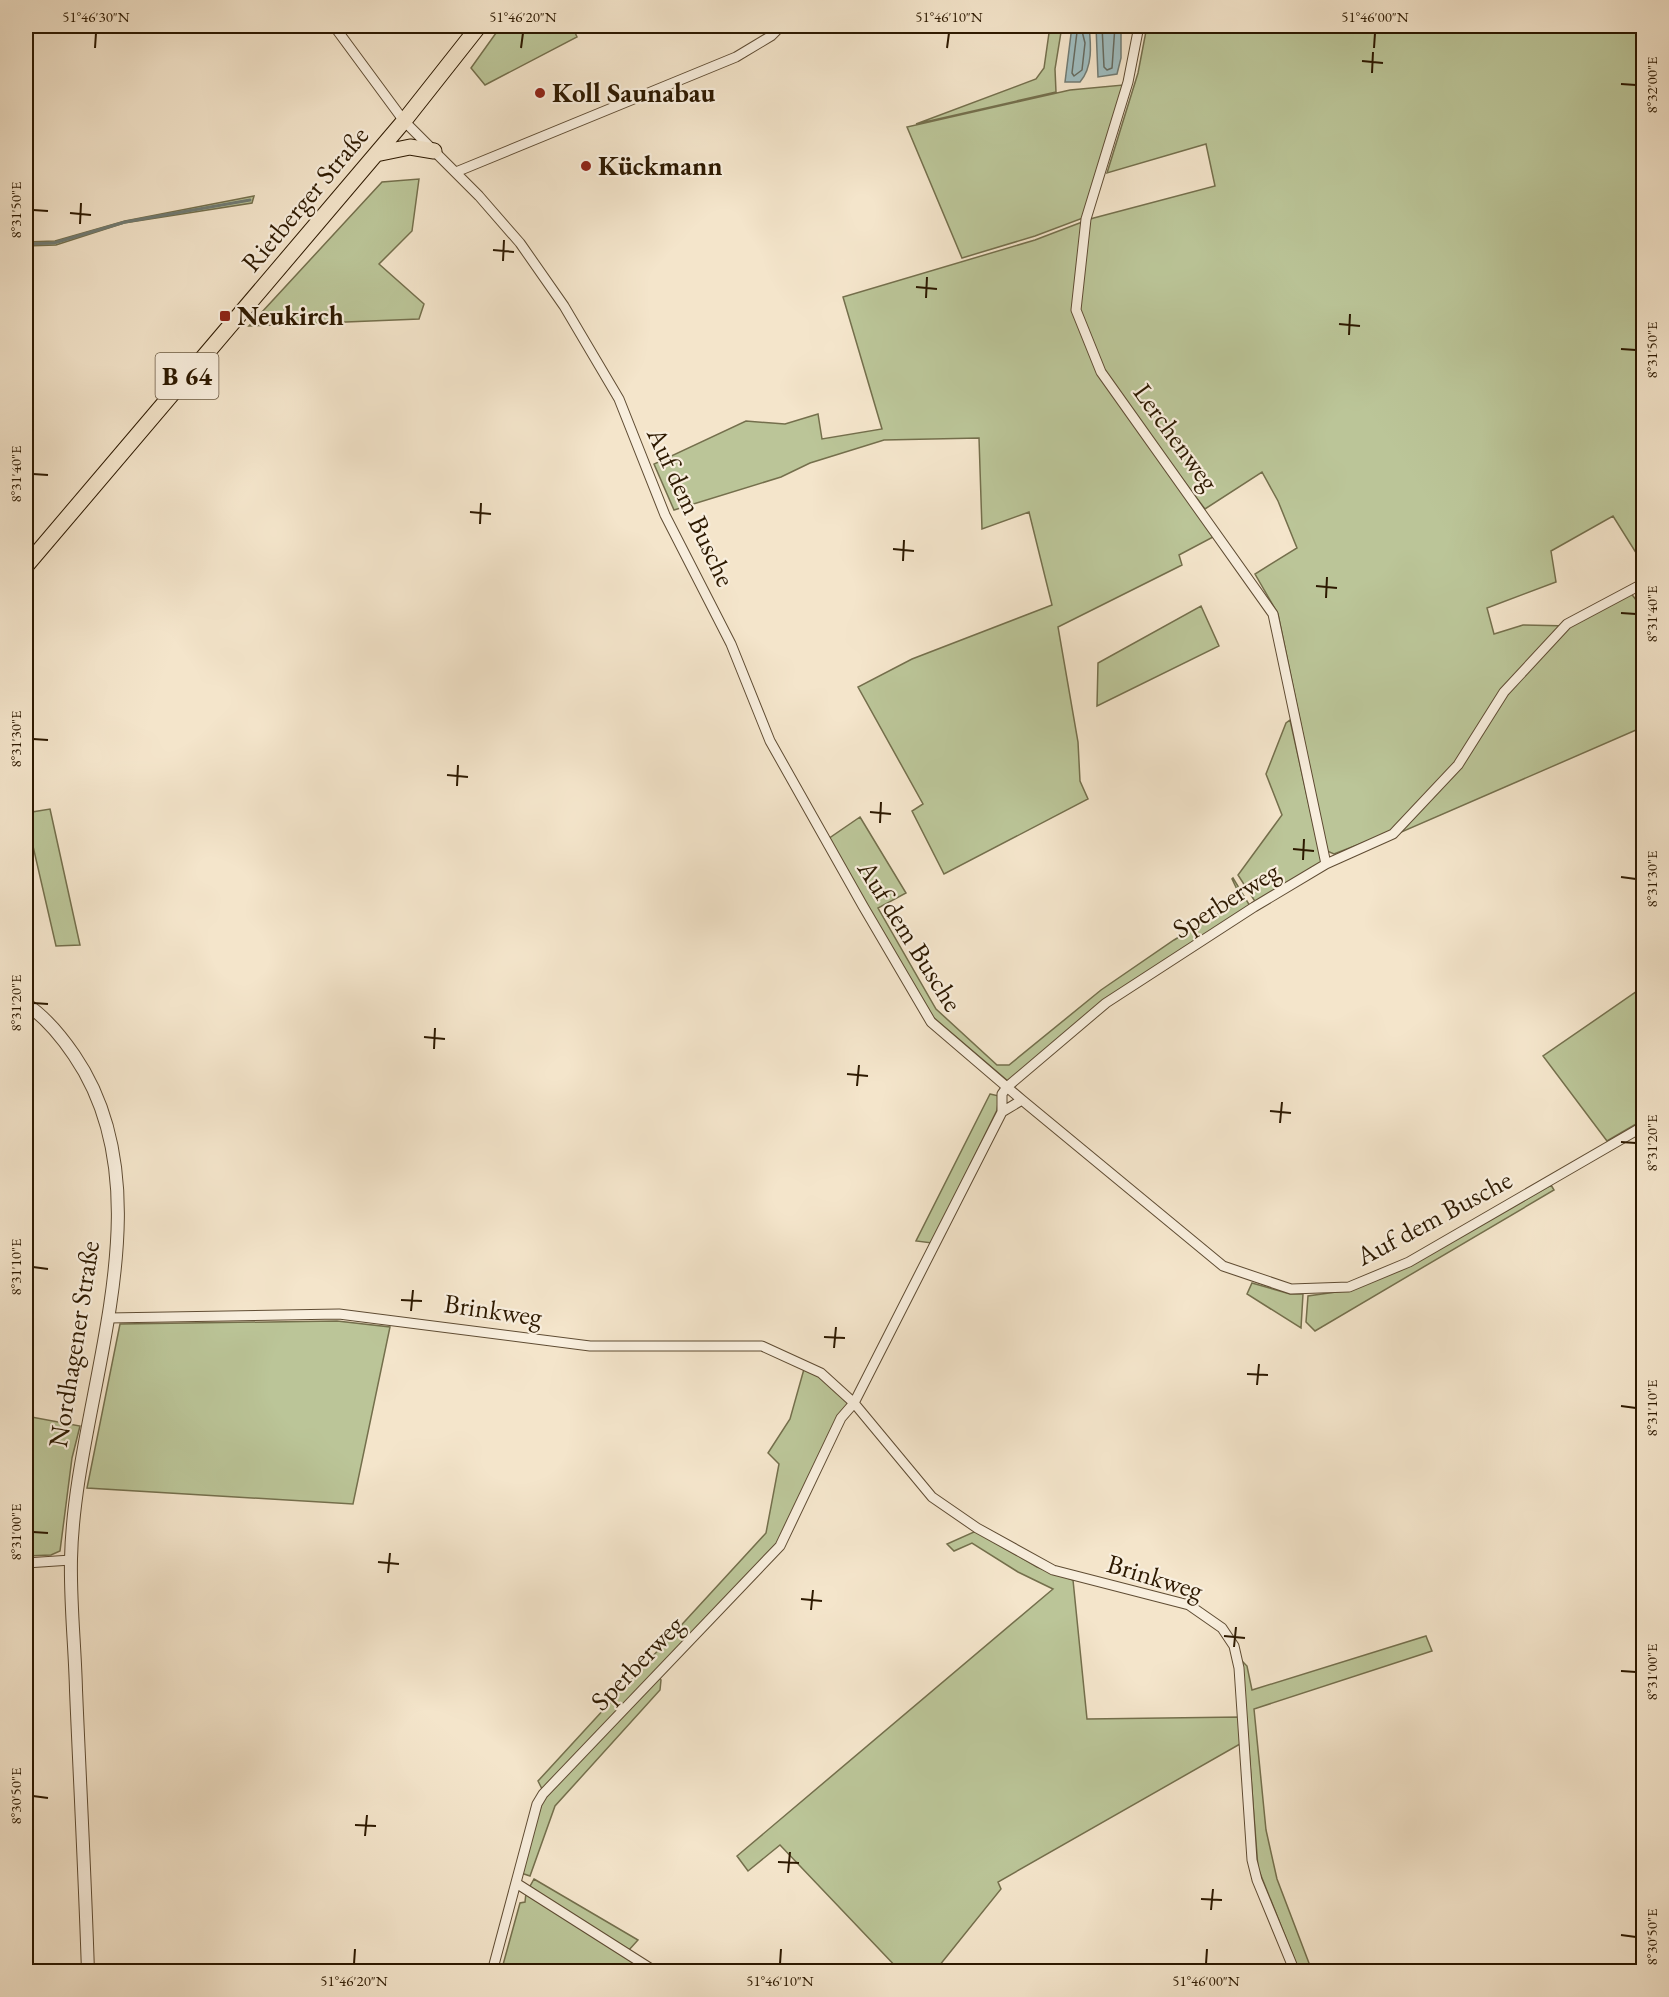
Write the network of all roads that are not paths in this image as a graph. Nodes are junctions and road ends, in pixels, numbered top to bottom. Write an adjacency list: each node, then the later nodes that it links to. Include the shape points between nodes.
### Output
1 (334, 26): 5 (street, Auf dem Busche)
2 (479, 26): 5 (main road, Rietberger Straße / B 64)
3 (781, 26): 8 (street, via 736,57)
4 (1139, 26): 11 (street, Lerchenweg, via 1128,82 1086,219 1076,310 1101,372 1273,614)
5 (404, 121): 6 (street, Auf dem Busche); 7 (main road, Rietberger Straße / B 64)
6 (434, 151): 7 (main road, via 410,147); 8 (street, Auf dem Busche)
7 (376, 154): 9 (main road, Rietberger Straße / B 64)
8 (456, 172): 13 (street, Auf dem Busche, via 520,243 564,306 619,399 665,515 731,644 770,741 931,1022)
9 (26, 566)
10 (1644, 583): 11 (street, Sperberweg, via 1567,624 1504,692 1458,765 1394,834)
11 (1326, 864): 13 (street, Sperberweg, via 1106,1003)
12 (26, 1004): 17 (street, Nordhagener Straße, via 59,1035 84,1070 113,1144 119,1204)
13 (1007, 1087): 14 (street, Auf dem Busche); 15 (street, via 1002,1094)
14 (1022, 1100): 15 (street); 16 (street, Auf dem Busche, via 1223,1266 1291,1289 1349,1287 1409,1262)
15 (1002, 1112): 18 (street)
16 (1644, 1126)
17 (108, 1318): 18 (street, Brinkweg, via 339,1314 590,1346 762,1346 821,1373); 19 (street, Nordhagener Straße, via 76,1484)
18 (854, 1403): 21 (street, Sperberweg, via 841,1418 780,1546 543,1794); 25 (street, Brinkweg, via 932,1497 977,1528 1053,1570 1189,1605 1222,1628 1234,1646 1239,1668 1252,1860)
19 (71, 1560): 20 (street); 22 (street, Nordhagener Straße)
20 (26, 1563)
21 (516, 1883): 23 (street, Sperberweg); 24 (street)
22 (88, 1971)
23 (492, 1971)
24 (656, 1971)
25 (1294, 1971)

